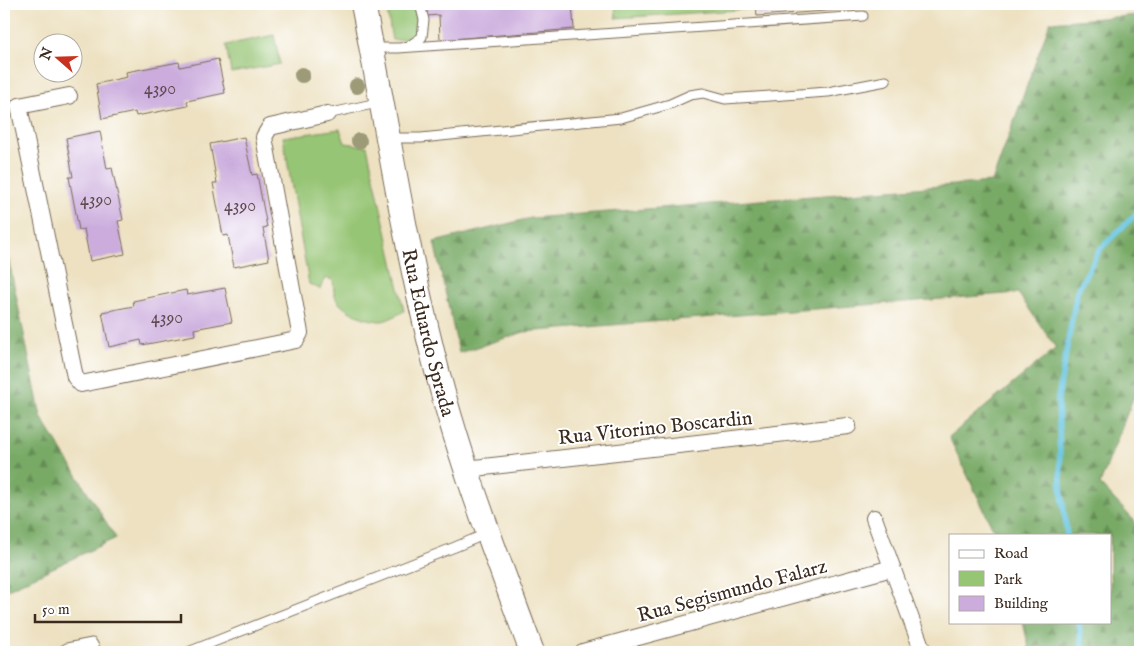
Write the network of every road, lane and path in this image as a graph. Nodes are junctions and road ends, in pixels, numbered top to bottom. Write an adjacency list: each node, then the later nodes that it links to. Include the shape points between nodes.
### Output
1 (363, 4): 5 (main road, Rua Eduardo Sprada)
2 (420, 4): 4 (lane, via 424,20 422,37)
3 (863, 16): 4 (lane)
4 (406, 47): 5 (lane)
5 (372, 48): 8 (main road, Rua Eduardo Sprada)
6 (886, 81): 10 (lane, via 828,92 725,99 703,93 621,118 422,138)
7 (69, 96): 9 (street, via 19,106 75,378 82,384 296,340 300,333 264,137 270,127)
8 (382, 102): 9 (lane); 10 (main road, Rua Eduardo Sprada)
9 (327, 114)
10 (389, 138): 12 (main road, Rua Eduardo Sprada, via 425,320)
11 (848, 426): 12 (street, Rua Vitorino Boscardin)
12 (466, 470): 14 (main road, Rua Eduardo Sprada)
13 (874, 518): 15 (street)
14 (488, 533): 18 (lane); 19 (main road, Rua Eduardo Sprada)
15 (892, 568): 20 (street, Rua Segismundo Falarz); 21 (street)
16 (60, 652): 17 (lane, via 92,643)
17 (97, 652)
18 (188, 652)
19 (532, 652)
20 (583, 652)
21 (923, 652)

